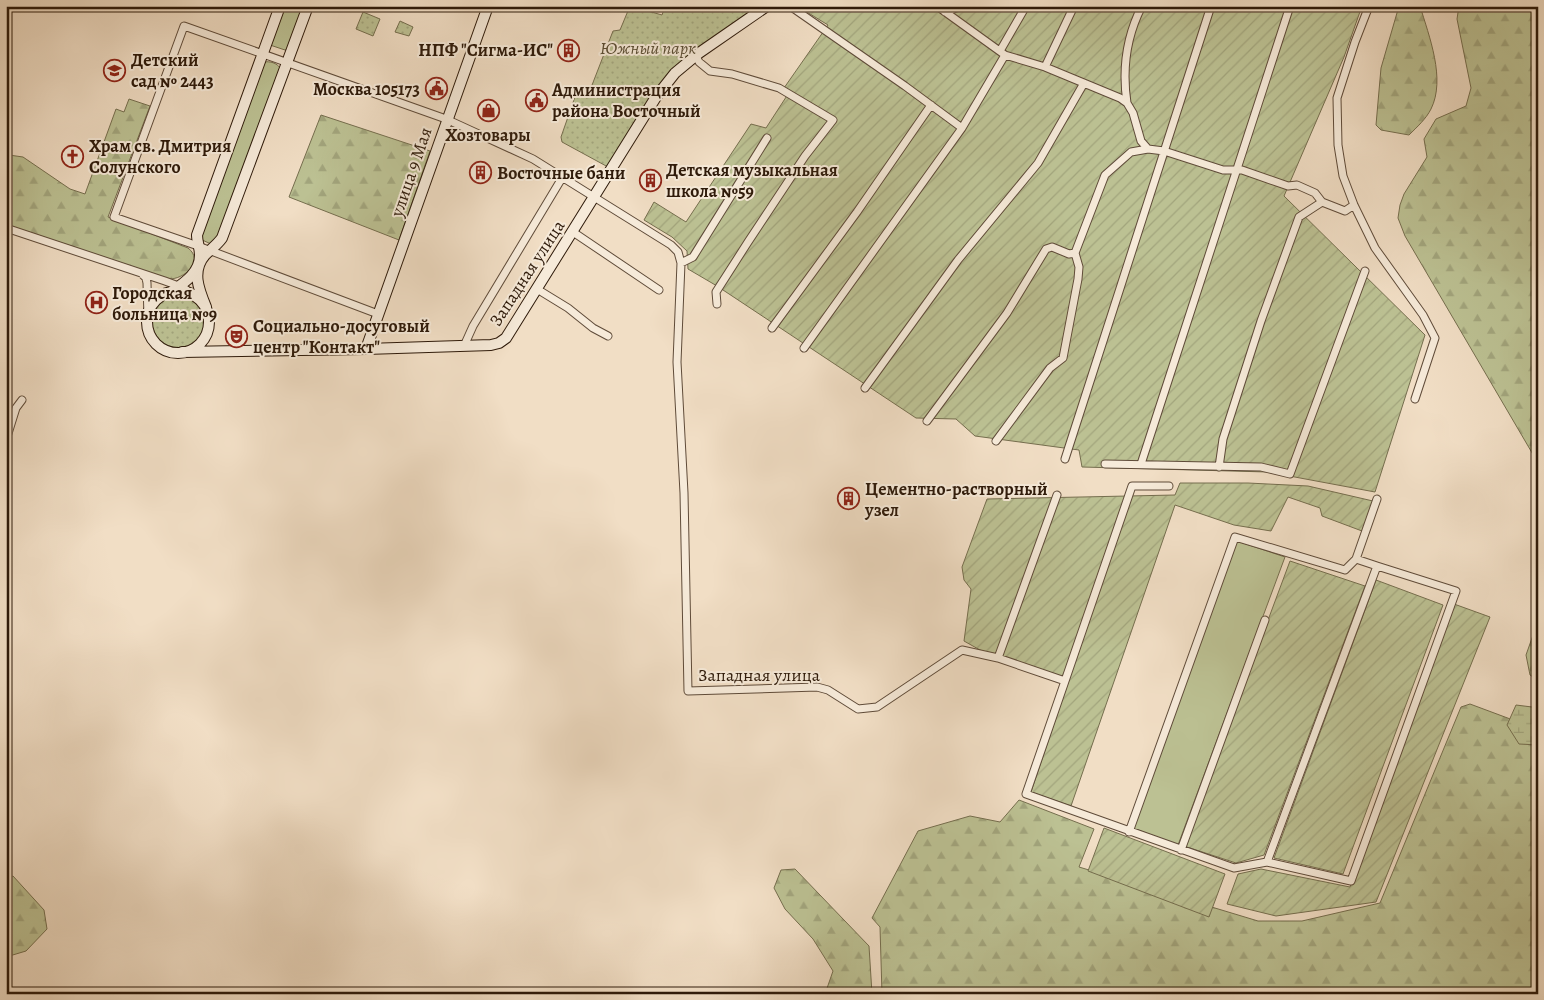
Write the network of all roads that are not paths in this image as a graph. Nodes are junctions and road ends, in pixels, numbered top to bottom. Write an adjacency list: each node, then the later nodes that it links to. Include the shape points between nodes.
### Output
1 (280, 6): 15 (street)
2 (308, 6): 18 (street)
3 (488, 6): 23 (street, улица 9 Мая)
4 (767, 6): 17 (street, Западная улица)
5 (790, 6): 22 (street)
6 (937, 6): 14 (street)
7 (962, 6): 14 (street)
8 (1026, 6): 16 (street)
9 (1074, 6): 19 (street)
10 (1142, 6): 21 (street, via 1124,62)
11 (1211, 6): 27 (street)
12 (1290, 6): 28 (street)
13 (1369, 6): 32 (street, via 1337,98 1338,145 1343,176)
14 (945, 12): 16 (street)
15 (262, 53): 18 (street); 35 (street, via 197,235); 35 (street, via 184,26 114,217)
16 (1002, 53): 19 (street); 24 (street)
17 (696, 56): 30 (street, Западная улица, via 675,73 656,97); 44 (street, via 710,71 779,88 833,120 805,156 716,292)
18 (287, 62): 23 (street); 36 (street, via 222,238)
19 (1045, 67): 20 (street)
20 (1084, 83): 21 (street); 56 (street, via 1038,163 958,260)
21 (1127, 103): 26 (street, via 1136,120 1141,141)
22 (931, 105): 24 (street); 49 (street)
23 (446, 119): 29 (street, via 533,159); 46 (street, улица 9 Мая)
24 (962, 128): 52 (street)
25 (767, 138): 38 (street, via 693,257)
26 (1148, 149): 27 (street); 37 (street, via 1131,152 1105,176)
27 (1164, 151): 28 (street, via 1223,170); 62 (street)
28 (1236, 170): 31 (street, via 1288,186 1297,185 1315,193); 64 (street)
29 (562, 178): 30 (street); 51 (street)
30 (594, 198): 34 (street, Западная улица); 38 (street, via 671,244)
31 (1322, 202): 32 (street, via 1345,210); 65 (street, via 1299,217 1261,321 1223,439)
32 (1354, 205): 57 (street, via 1375,248 1435,338)
33 (6, 228): 40 (street)
34 (573, 232): 42 (street, Западная улица); 43 (street)
35 (198, 246): 36 (street); 41 (street, via 200,259 194,274)
36 (210, 251): 45 (street, via 202,259 197,275); 46 (street)
37 (1075, 253): 59 (street, via 1069,254 1052,246 1046,249 1007,313); 61 (street, via 1078,279 1063,358 1050,368)
38 (681, 263): 72 (street, Западная улица, via 677,362 684,492 688,691 817,687 828,690 858,709 877,708 962,650)
39 (1365, 271): 65 (street, via 1290,474 1262,467)
40 (143, 275): 41 (street); 47 (street, via 147,283)
41 (175, 289): 45 (street, via 194,295); 47 (street, via 156,300)
42 (537, 289): 50 (street); 51 (street, Западная улица, via 506,338 491,345)
43 (659, 290)
44 (717, 304)
45 (206, 307): 48 (street)
46 (378, 314): 53 (street, улица 9 Мая)
47 (148, 318): 55 (street, via 150,334 157,344 169,351)
48 (209, 327): 54 (street); 55 (street, via 202,342)
49 (772, 328)
50 (608, 336)
51 (464, 346): 53 (street, Западная улица)
52 (804, 348)
53 (366, 349): 54 (street, Западная улица)
54 (211, 351): 55 (street, Западная улица)
55 (182, 352)
56 (865, 388)
57 (1415, 399)
58 (22, 400): 60 (street, via 16,408)
59 (927, 421)
60 (6, 440)
61 (996, 441)
62 (1065, 459)
63 (1105, 464): 64 (street)
64 (1140, 464): 65 (street)
65 (1218, 467)
66 (1169, 486): 73 (street, via 1132,486)
67 (1057, 495): 72 (street)
68 (1377, 499): 69 (street)
69 (1356, 559): 70 (street); 74 (street, via 1344,570 1235,537)
70 (1377, 566): 76 (street); 76 (street, via 1456,591 1350,881)
71 (1266, 620): 75 (street)
72 (998, 658): 73 (street, Западная улица)
73 (1065, 681): 74 (street, via 1026,794)
74 (1129, 832): 75 (street)
75 (1181, 850): 76 (street, via 1234,868)
76 (1267, 862)

